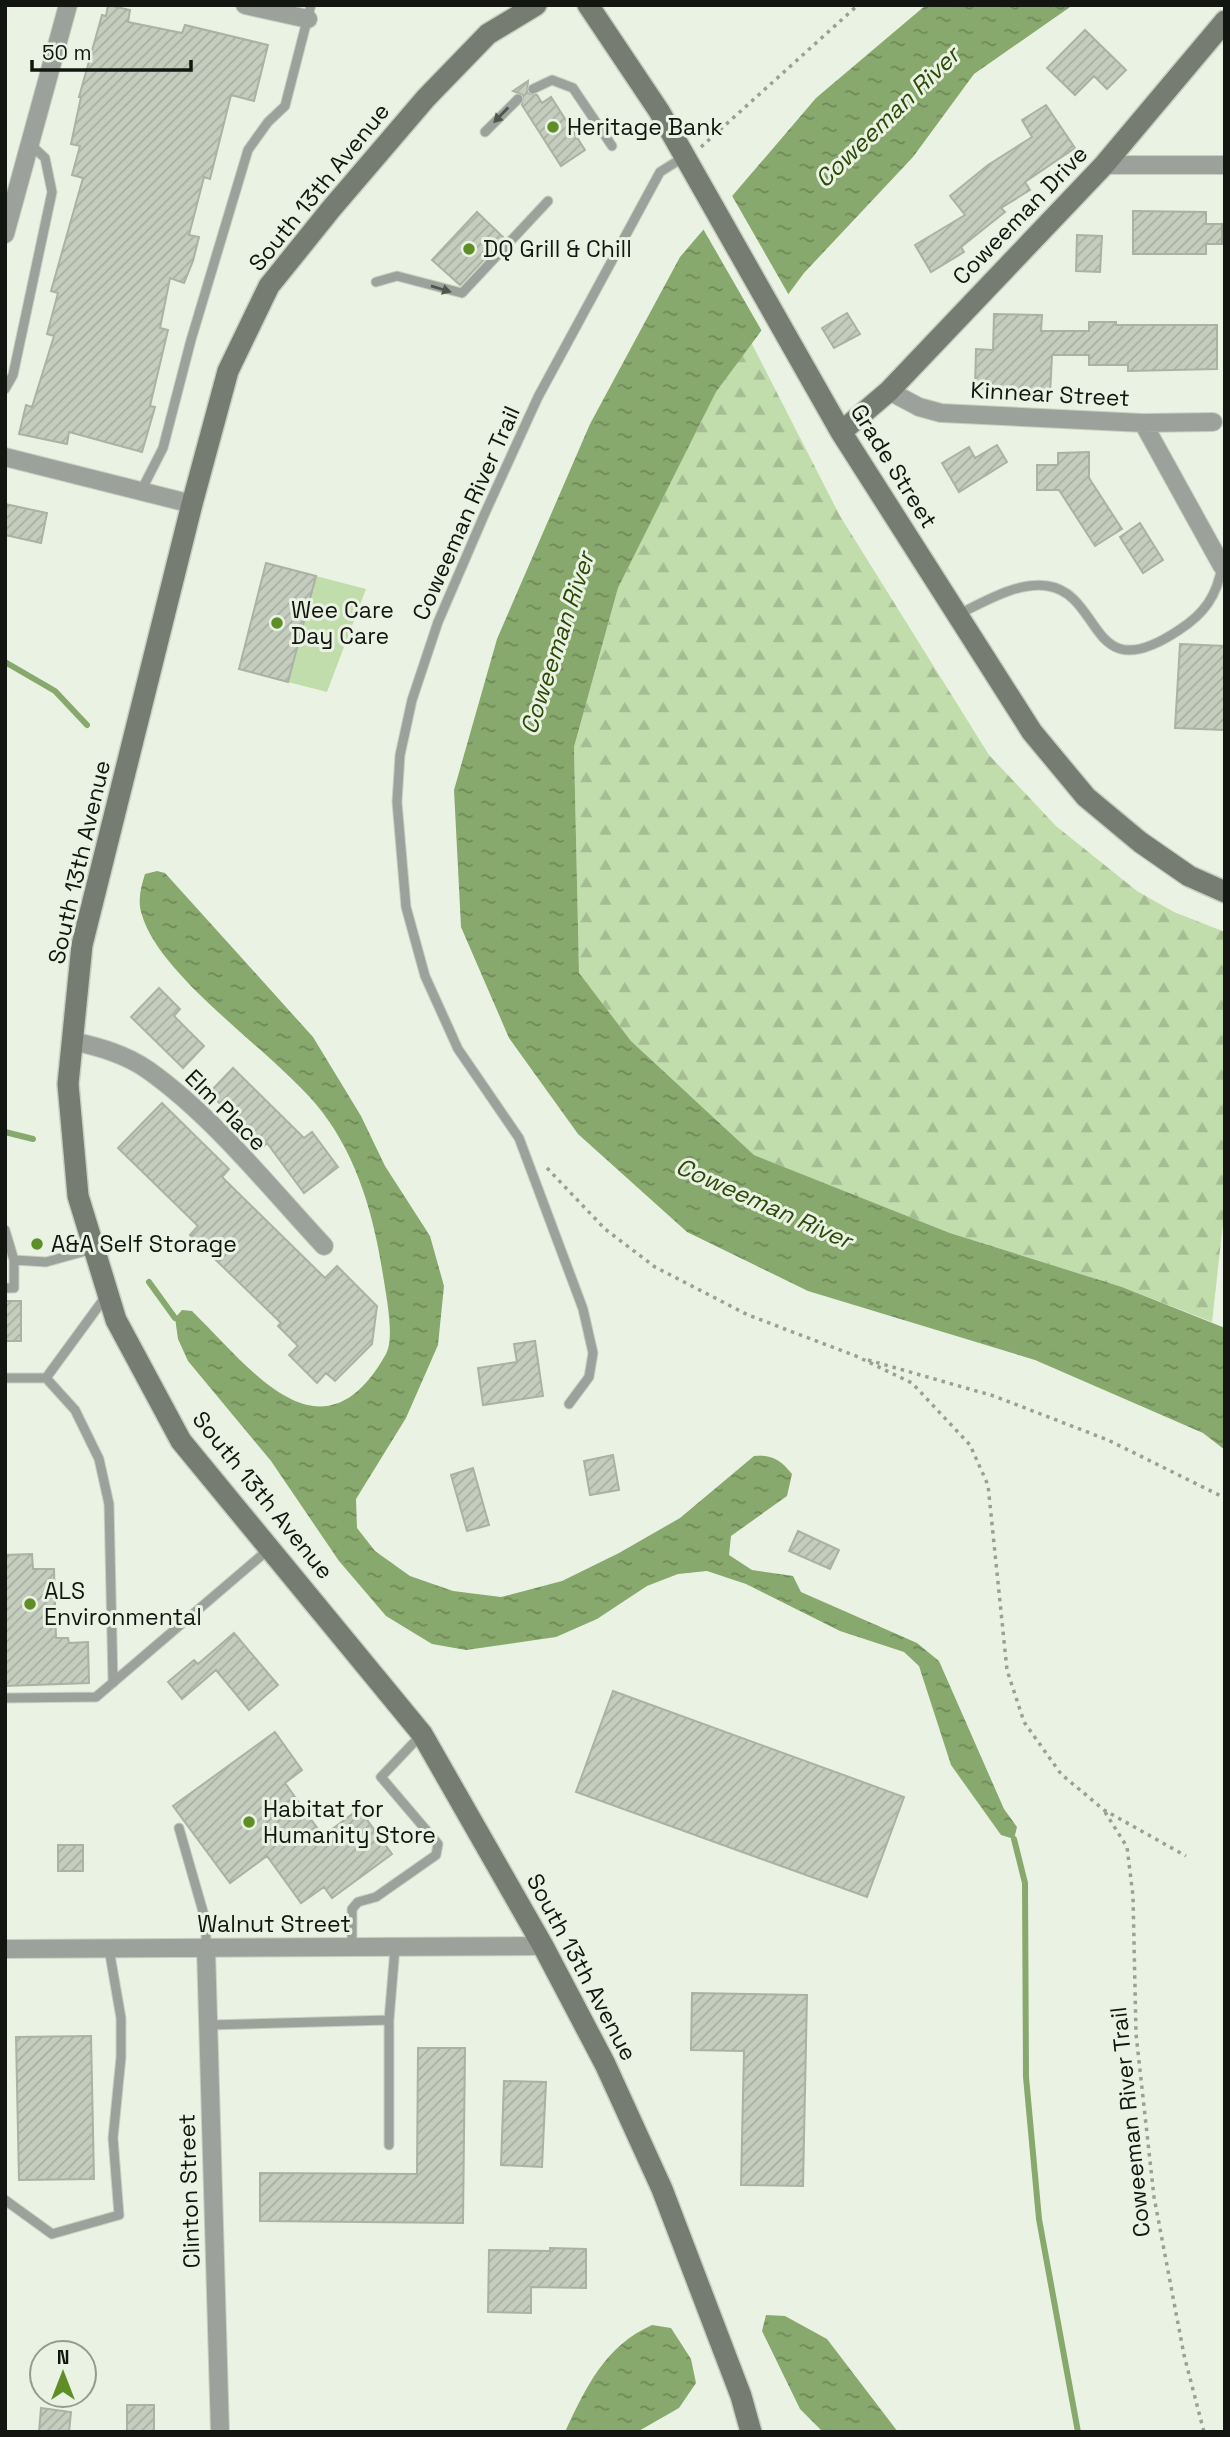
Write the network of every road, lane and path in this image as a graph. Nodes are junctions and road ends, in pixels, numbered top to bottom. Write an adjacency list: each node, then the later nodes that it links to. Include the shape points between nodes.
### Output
1 (68, 5): 11 (street)
2 (245, 5): 6 (street)
3 (536, 5): 27 (main road, South 13th Avenue, via 488,34 426,98 269,286 228,371)
4 (588, 5): 13 (main road, Grade Street)
5 (858, 5): 13 (path, via 711,141)
6 (310, 12): 26 (lane, via 285,106 248,150 163,448)
7 (1225, 21): 14 (main road, Coweeman Drive)
8 (533, 89): 12 (lane, via 552,80 573,88)
9 (517, 99): 10 (lane, one-way to 10)
10 (485, 132)
11 (30, 144): 16 (street); 20 (lane, via 45,158 52,191 13,375)
12 (612, 146)
13 (684, 157): 24 (main road, Grade Street); 32 (lane, Coweeman River Trail, via 660,172 538,397 438,622 400,755 397,802 406,907 425,976 458,1049)
14 (1104, 165): 15 (street); 21 (main road, Coweeman Drive)
15 (1225, 165)
16 (10, 198): 18 (street)
17 (548, 201): 19 (lane, one-way to 17, via 397,276 462,293)
18 (5, 234)
19 (376, 282)
20 (5, 389)
21 (889, 391): 23 (street, Kinnear Street, via 919,407 941,412); 24 (main road, Coweeman Drive)
22 (1213, 422): 23 (street, Kinnear Street)
23 (1143, 423): 28 (street)
24 (841, 432): 29 (main road, Grade Street)
25 (5, 457): 26 (street)
26 (141, 491): 27 (street)
27 (192, 503): 31 (main road, South 13th Avenue, via 82,945)
28 (1222, 566): 29 (lane, via 1210,604 1157,645 1139,650 1122,650 1101,636 1068,595 1045,585 1001,595)
29 (956, 616): 30 (main road, Grade Street, via 1032,732 1086,797 1189,876)
30 (1225, 892)
31 (73, 1041): 34 (street, Elm Place, via 106,1048 146,1068 192,1106); 35 (main road, South 13th Avenue, via 68,1084 78,1196)
32 (519, 1138): 39 (path, Coweeman River Trail, via 605,1228 655,1268 748,1315); 42 (lane, via 583,1309 593,1353 589,1377)
33 (5, 1230): 36 (lane)
34 (324, 1245)
35 (94, 1248): 36 (lane, via 46,1262); 38 (main road, South 13th Avenue)
36 (13, 1260): 37 (lane, via 14,1288)
37 (5, 1288)
38 (108, 1293): 41 (lane); 44 (main road, South 13th Avenue, via 116,1320 181,1441)
39 (856, 1356): 43 (path, Coweeman River Trail, via 994,1396 1108,1440); 48 (path, Coweeman River Trail, via 912,1383 970,1445 988,1485 1007,1670 1024,1722 1061,1774)
40 (5, 1378): 41 (lane)
41 (46, 1378): 45 (lane, via 75,1410 99,1459 109,1504)
42 (569, 1404)
43 (1225, 1498)
44 (270, 1548): 45 (lane); 47 (main road, South 13th Avenue)
45 (113, 1683): 46 (lane, via 96,1697)
46 (5, 1698)
47 (422, 1734): 51 (main road, South 13th Avenue); 52 (lane, via 381,1777 438,1844 436,1855 376,1897 358,1902 352,1909)
48 (1104, 1810): 50 (path, Coweeman River Trail); 63 (path, Coweeman River Trail, via 1127,1847 1133,1896 1136,2034 1154,2197 1184,2355)
49 (179, 1828): 56 (lane, via 206,1922)
50 (1186, 1856)
51 (543, 1946): 53 (street, Walnut Street); 62 (main road, South 13th Avenue, via 605,2064 662,2189)
52 (352, 1948): 53 (street, Walnut Street); 56 (street, Walnut Street)
53 (395, 1948): 57 (lane)
54 (5, 1949): 55 (street, Walnut Street)
55 (109, 1949): 56 (street, Walnut Street); 60 (lane, via 121,2018 113,2138 119,2215 52,2234)
56 (206, 1949): 58 (street, Clinton Street)
57 (389, 2020): 58 (lane); 59 (lane)
58 (209, 2025): 61 (street, Clinton Street)
59 (389, 2145)
60 (5, 2200)
61 (220, 2432)
62 (751, 2432)
63 (1204, 2432)

